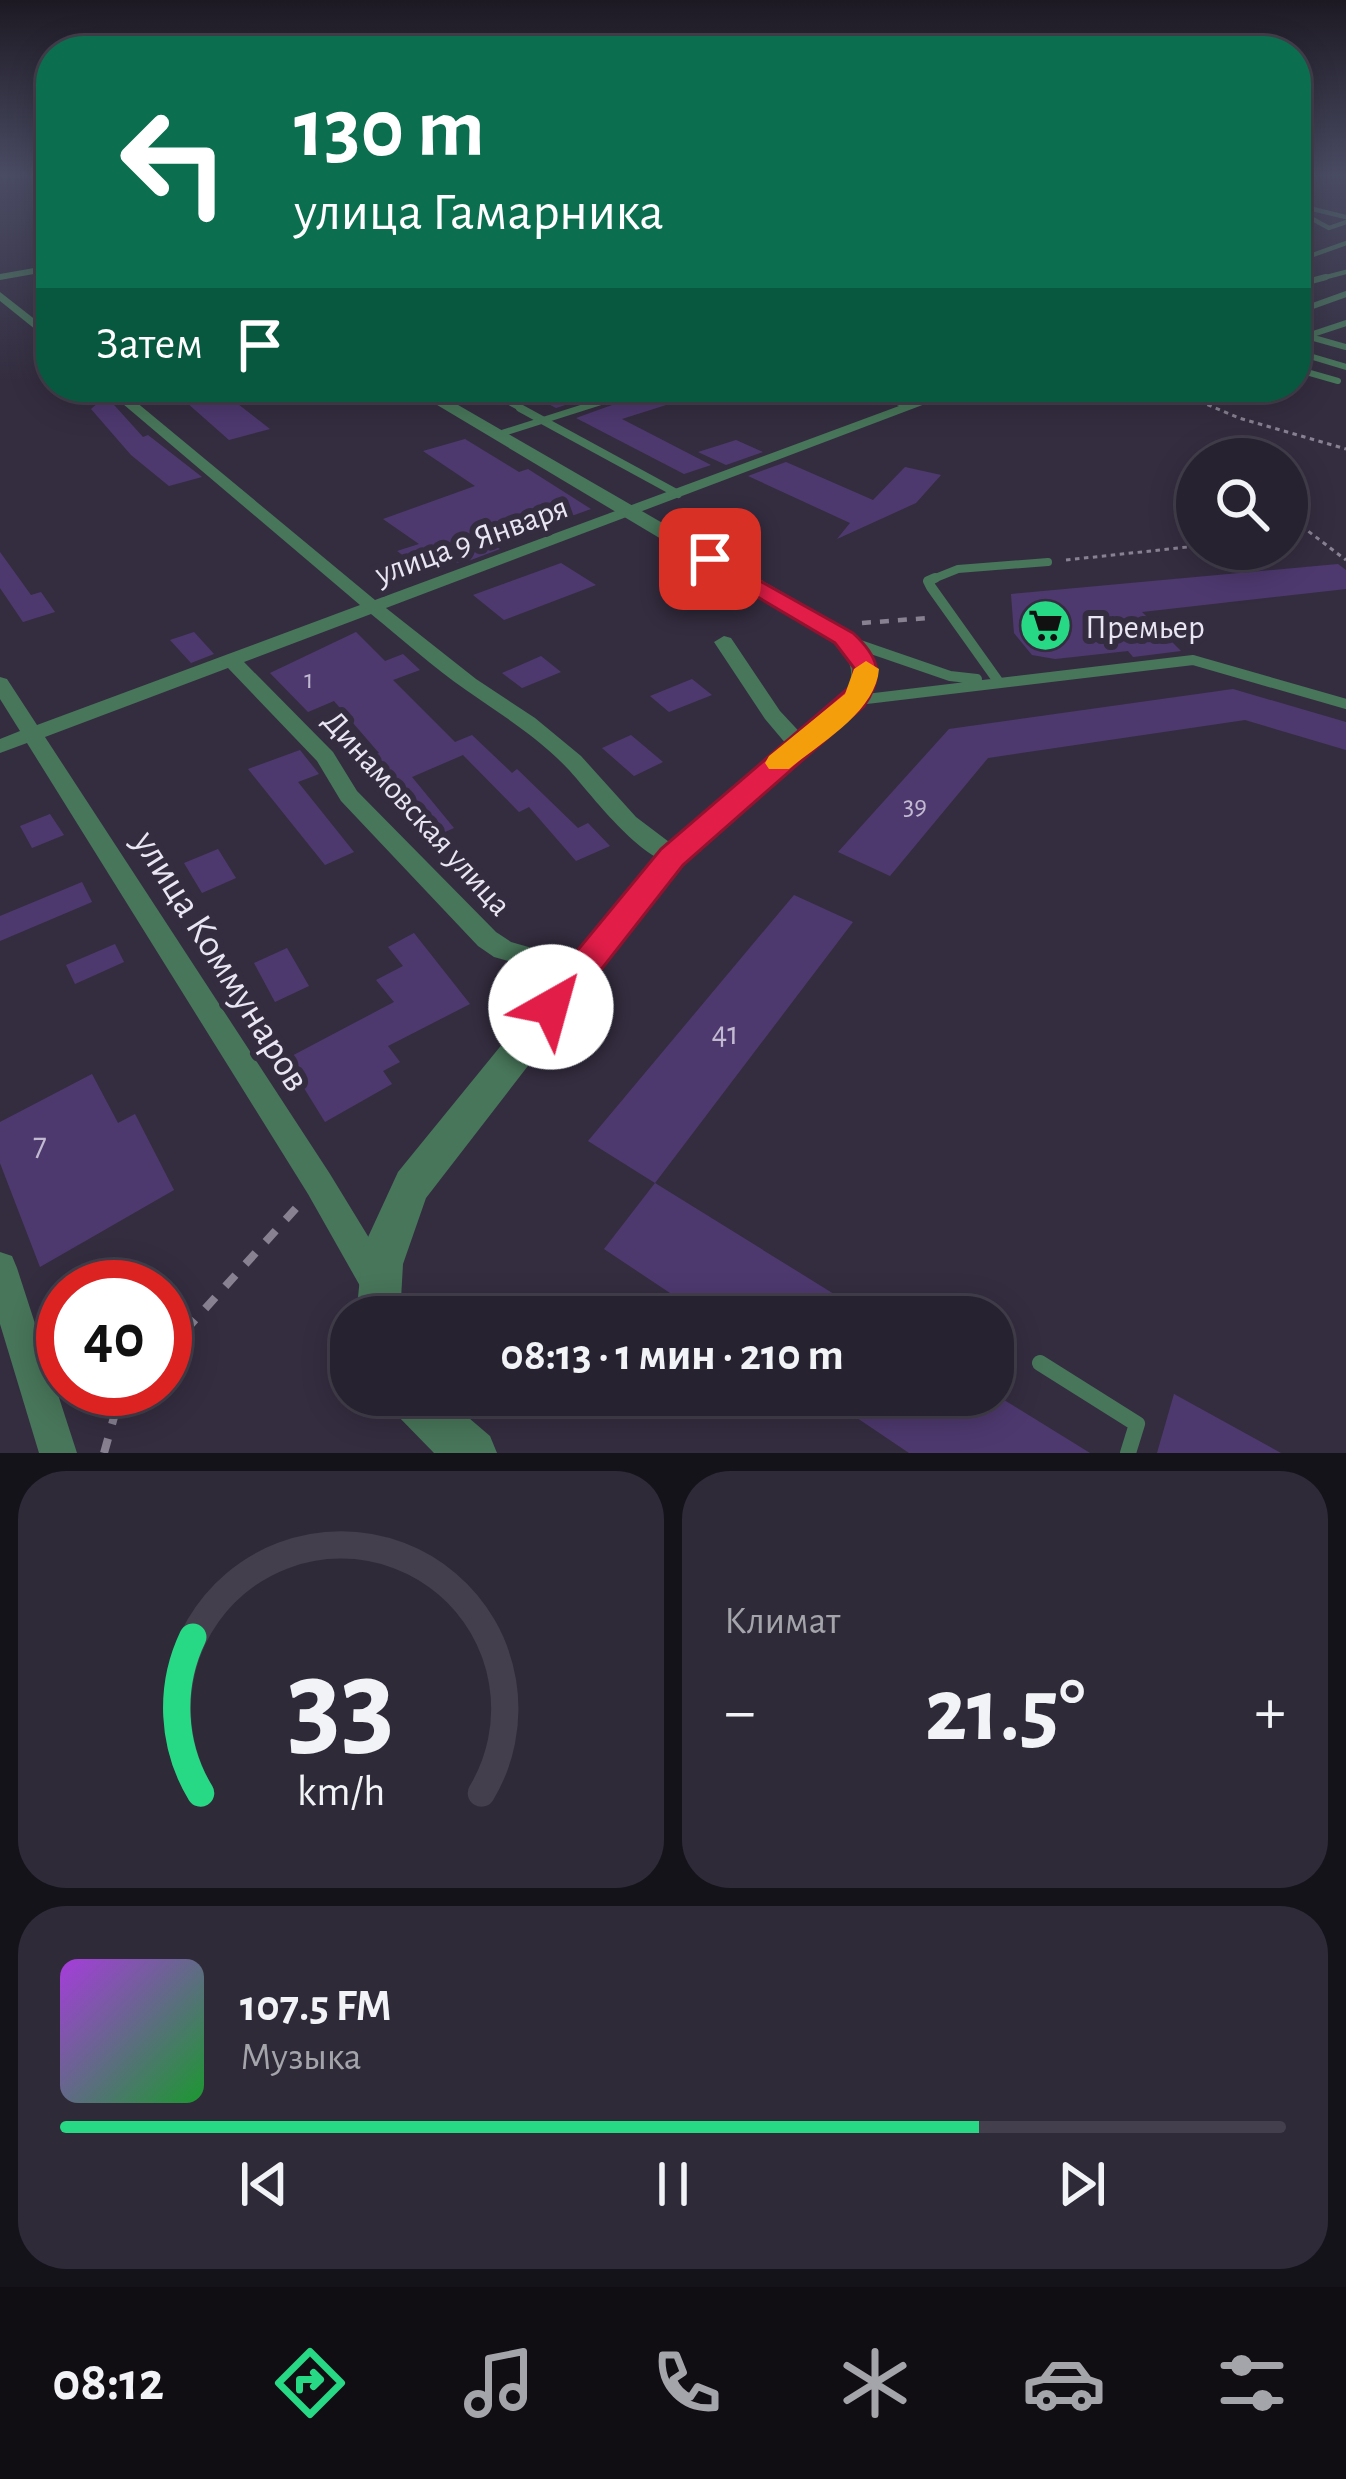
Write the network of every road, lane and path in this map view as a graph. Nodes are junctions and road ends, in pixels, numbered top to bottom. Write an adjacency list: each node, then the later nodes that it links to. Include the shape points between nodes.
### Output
1 (1341, 245): 2 (lane)
2 (1311, 256)
3 (36, 271): 5 (street)
4 (1346, 272): 6 (lane)
5 (0, 277)
6 (1311, 280)
7 (1346, 294): 9 (lane)
8 (0, 295): 11 (street)
9 (1311, 307)
10 (1346, 323): 12 (lane)
11 (36, 325)
12 (1311, 335)
13 (1311, 337): 14 (lane)
14 (1346, 347)
15 (1311, 356): 16 (lane)
16 (1346, 367)
17 (1311, 373): 18 (lane)
18 (1338, 381)
19 (128, 402): 36 (street)
20 (441, 402): 28 (street)
21 (509, 402): 27 (lane)
22 (601, 402): 27 (street)
23 (901, 402): 26 (street)
24 (922, 402): 26 (street, улица 9 Января)
25 (1202, 402): 29 (path)
26 (911, 406): 30 (street, улица 9 Января)
27 (542, 420): 28 (street); 30 (lane)
28 (496, 434): 31 (street)
29 (1346, 449)
30 (678, 494): 31 (street, улица 9 Января)
31 (629, 512): 36 (street, улица 9 Января); 38 (street)
32 (1308, 531): 34 (path)
33 (1176, 548): 35 (path)
34 (1346, 560)
35 (1048, 562): 37 (lane, via 937,574 930,591)
36 (374, 607): 40 (street, улица 9 Января); 48 (street, via 528,722)
37 (955, 616): 38 (path); 41 (lane)
38 (852, 631): 41 (lane, via 885,656); 43 (street, via 866,668)
39 (724, 642): 47 (street)
40 (231, 660): 45 (street, улица 9 Января); 49 (street, Динамовская улица, via 487,939)
41 (998, 681): 43 (lane); 44 (lane, via 1193,661)
42 (0, 683): 45 (street, улица Коммунаров)
43 (855, 700): 47 (street)
44 (1346, 704)
45 (33, 734): 46 (street, улица 9 Января); 50 (street, улица Коммунаров)
46 (0, 746)
47 (800, 746): 48 (street)
48 (672, 857): 49 (street)
49 (579, 971): 52 (street, via 412,1185 387,1231)
50 (319, 1184): 52 (street, улица Коммунаров); 54 (path)
51 (0, 1268): 58 (street)
52 (376, 1281): 53 (street)
53 (377, 1296)
54 (192, 1323)
55 (1040, 1363): 61 (lane, via 1137,1424)
56 (114, 1416): 59 (path)
57 (429, 1416): 60 (street)
58 (58, 1453)
59 (104, 1453)
60 (473, 1453)
61 (1128, 1453)

